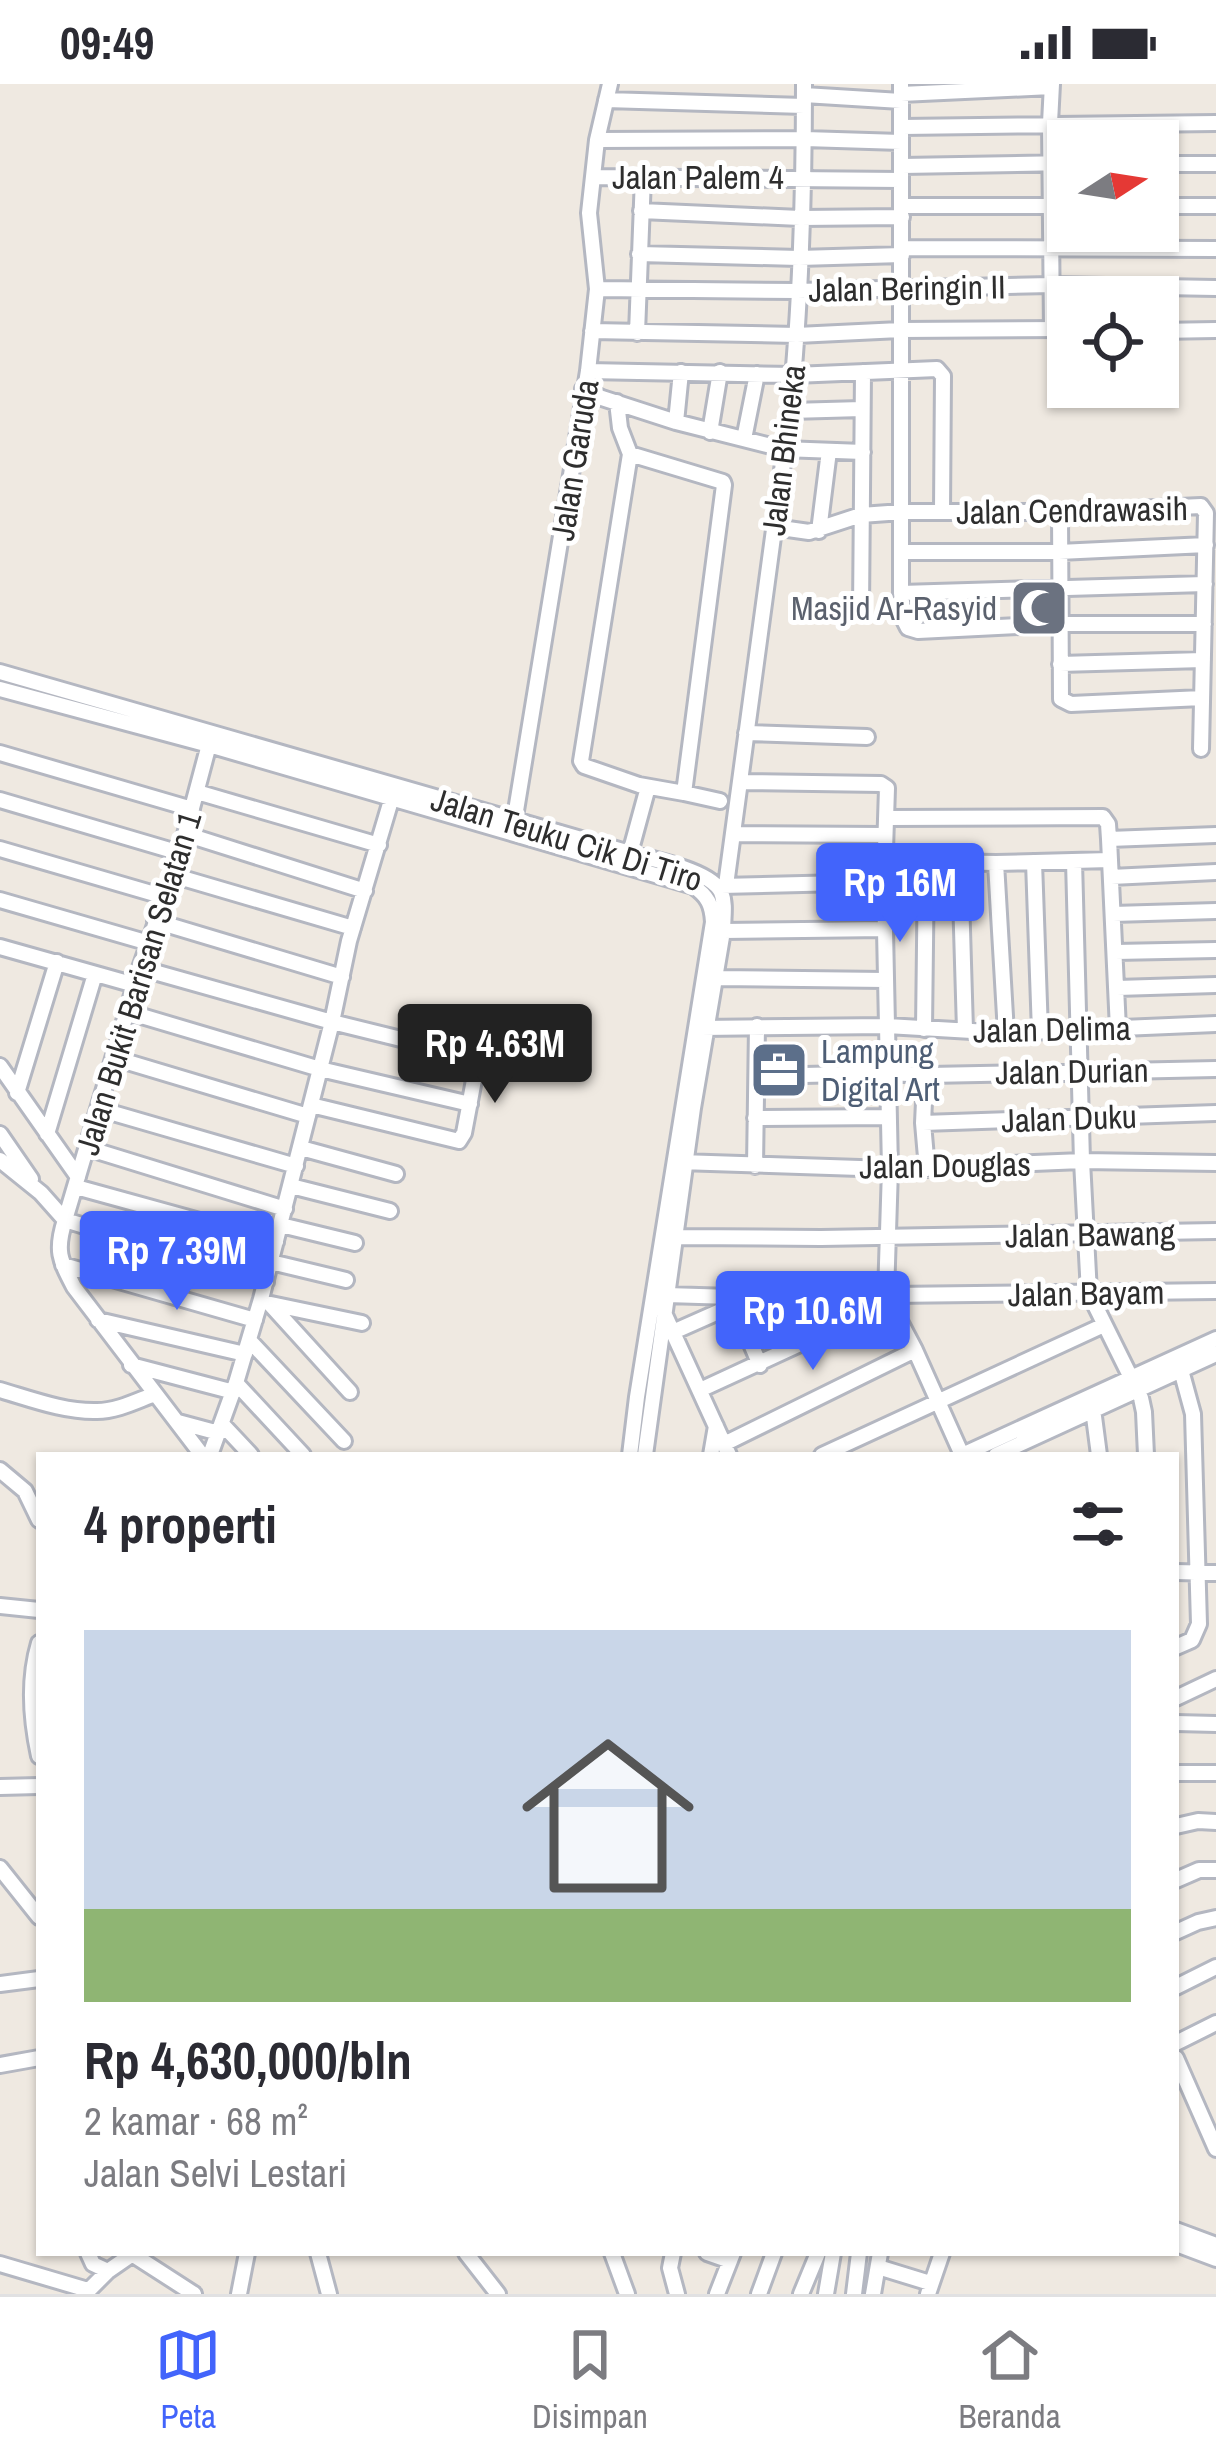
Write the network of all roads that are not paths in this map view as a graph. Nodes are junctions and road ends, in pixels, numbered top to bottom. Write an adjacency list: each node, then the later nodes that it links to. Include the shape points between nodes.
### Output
1 (610, 84): 5 (street, Jalan Garuda)
2 (1052, 85): 3 (street); 6 (street)
3 (902, 93): 4 (street); 10 (street)
4 (804, 95): 5 (street); 11 (street, Jalan Bhineka)
5 (606, 100): 12 (street, Jalan Garuda)
6 (1050, 120)
7 (1047, 123): 10 (street)
8 (1179, 123): 9 (street)
9 (1216, 123)
10 (902, 134): 11 (street); 16 (street)
11 (805, 139): 12 (street); 19 (street, Jalan Bhineka)
12 (597, 140): 17 (street, Jalan Garuda)
13 (1047, 163): 16 (street, Jalan Palem 4)
14 (1179, 164): 15 (street)
15 (1216, 164)
16 (902, 173): 19 (street, Jalan Palem 4); 24 (street)
17 (593, 176): 18 (street, Jalan Palem 4); 37 (street, Jalan Garuda)
18 (643, 177): 19 (street, Jalan Palem 4); 23 (street)
19 (803, 178): 25 (street, Jalan Bhineka)
20 (1047, 206): 24 (street)
21 (1179, 206): 22 (street)
22 (1216, 206)
23 (641, 211): 25 (street); 30 (street)
24 (902, 212): 25 (street); 29 (street)
25 (800, 218): 31 (street, Jalan Bhineka)
26 (1047, 248): 29 (street)
27 (1179, 249): 28 (street)
28 (1216, 249)
29 (902, 252): 31 (street); 34 (street)
30 (639, 254): 31 (street); 36 (street)
31 (799, 258): 38 (street, Jalan Bhineka)
32 (1047, 285): 34 (street, Jalan Beringin II)
33 (1179, 287): 35 (street, Jalan Beringin II)
34 (902, 288): 38 (street, Jalan Beringin II); 40 (street)
35 (1216, 288)
36 (639, 289): 37 (street, Jalan Beringin II); 38 (street, Jalan Beringin II); 44 (street)
37 (597, 290): 42 (street, Jalan Garuda)
38 (797, 292): 45 (street, Jalan Bhineka)
39 (1047, 329): 40 (street)
40 (902, 330): 45 (street); 46 (street)
41 (1216, 330): 43 (street)
42 (592, 331): 44 (street); 47 (street, Jalan Garuda)
43 (1179, 331)
44 (637, 333): 45 (street)
45 (797, 335): 52 (street, Jalan Bhineka)
46 (902, 370): 50 (street); 64 (street); 65 (street, via 937,369 943,376)
47 (588, 371): 48 (street); 53 (street, Jalan Garuda)
48 (681, 372): 49 (street); 57 (street)
49 (720, 372): 51 (street); 58 (street)
50 (863, 372): 52 (street); 55 (street)
51 (757, 374): 52 (street); 59 (street)
52 (794, 375): 56 (street, Jalan Bhineka)
53 (584, 389): 54 (street); 98 (street, Jalan Garuda)
54 (617, 402): 57 (street); 63 (street)
55 (862, 409): 56 (street); 62 (street)
56 (790, 411): 60 (street, Jalan Bhineka)
57 (676, 422): 58 (street)
58 (710, 432): 59 (street)
59 (744, 439): 60 (street)
60 (783, 449): 61 (street); 68 (street, Jalan Bhineka)
61 (829, 451): 62 (street); 69 (street)
62 (863, 452): 67 (street)
63 (630, 454): 90 (street, via 580,755 584,766); 92 (street, via 724,485)
64 (902, 512): 65 (street, Jalan Cendrawasih); 67 (street, Jalan Cendrawasih); 71 (street)
65 (942, 512): 66 (street, Jalan Cendrawasih)
66 (1060, 512): 70 (street, Jalan Cendrawasih, via 1201,506); 72 (street)
67 (861, 515): 69 (street, Jalan Cendrawasih); 76 (street)
68 (774, 527): 69 (street, Jalan Cendrawasih); 84 (street, Jalan Bhineka)
69 (818, 531)
70 (1206, 545): 72 (street); 73 (street, Jalan Cendrawasih)
71 (902, 552): 72 (street); 75 (street)
72 (1059, 552): 74 (street)
73 (1205, 584): 74 (street); 78 (street, Jalan Cendrawasih)
74 (1060, 587): 75 (street); 77 (street)
75 (901, 592): 77 (street, via 904,620 918,631)
76 (861, 610)
77 (1059, 624): 78 (street); 80 (street)
78 (1204, 624): 79 (street, Jalan Cendrawasih)
79 (1203, 660): 80 (street); 83 (street, Jalan Cendrawasih)
80 (1060, 664): 83 (street, via 1065,703)
81 (0, 672): 86 (street, Jalan Teuku Cik Di Tiro)
82 (0, 689): 86 (street, Jalan Teuku Cik Di Tiro)
83 (1207, 689): 87 (street, Jalan Cendrawasih)
84 (746, 734): 85 (street); 89 (street, Jalan Bhineka)
85 (867, 737)
86 (210, 738): 91 (street, Jalan Bukit Barisan Selatan 1); 93 (street, Jalan Teuku Cik Di Tiro); 98 (street, Jalan Teuku Cik Di Tiro)
87 (1201, 749)
88 (0, 753): 96 (street)
89 (741, 782): 97 (street, via 885,785); 100 (street, Jalan Bhineka)
90 (644, 786): 92 (street); 105 (street)
91 (197, 792): 96 (street, Jalan Bukit Barisan Selatan 1); 103 (street)
92 (684, 793): 95 (street)
93 (392, 797): 98 (street, Jalan Teuku Cik Di Tiro); 103 (street)
94 (0, 800): 106 (street)
95 (720, 801)
96 (192, 809): 99 (street, Jalan Bukit Barisan Selatan 1)
97 (885, 826): 100 (street); 102 (street, via 1098,815); 108 (street)
98 (514, 828): 105 (street, Jalan Teuku Cik Di Tiro); 146 (street, Jalan Teuku Cik Di Tiro, via 705,894 713,922)
99 (185, 834): 106 (street, Jalan Bukit Barisan Selatan 1); 119 (street)
100 (733, 834): 118 (street, Jalan Bhineka)
101 (1216, 835): 102 (street)
102 (1109, 839): 107 (street)
103 (379, 844): 119 (street)
104 (0, 849): 120 (street)
105 (627, 852): 118 (street, Jalan Teuku Cik Di Tiro)
106 (179, 853): 115 (street, Jalan Bukit Barisan Selatan 1)
107 (1110, 860): 109 (street); 116 (street)
108 (885, 861): 110 (street); 117 (street)
109 (1074, 861): 113 (street); 150 (street)
110 (926, 862): 111 (street); 147 (street)
111 (960, 862): 112 (street); 149 (street)
112 (996, 862): 113 (street); 152 (street)
113 (1034, 862): 151 (street)
114 (1216, 872): 116 (street)
115 (172, 875): 120 (street, Jalan Bukit Barisan Selatan 1); 125 (street)
116 (1112, 877): 123 (street)
117 (884, 882): 118 (street); 126 (street)
118 (722, 886): 127 (street, Jalan Teuku Cik Di Tiro)
119 (364, 891): 125 (street)
120 (165, 897): 124 (street, Jalan Bukit Barisan Selatan 1)
121 (0, 900): 128 (street)
122 (1216, 911): 123 (street)
123 (1113, 914): 131 (street)
124 (155, 920): 128 (street, Jalan Bukit Barisan Selatan 1); 135 (street)
125 (353, 928): 135 (street)
126 (885, 929): 127 (street); 137 (street)
127 (723, 931): 136 (street, Jalan Teuku Cik Di Tiro)
128 (149, 944): 133 (street, Jalan Bukit Barisan Selatan 1)
129 (0, 947): 132 (street)
130 (1216, 950): 131 (street)
131 (1115, 952): 140 (street)
132 (58, 962): 134 (street); 161 (street)
133 (140, 968): 138 (street, Jalan Bukit Barisan Selatan 1); 142 (street)
134 (95, 974): 138 (street); 171 (street)
135 (342, 977): 142 (street)
136 (715, 978): 137 (street); 146 (street, Jalan Teuku Cik Di Tiro)
137 (885, 980): 145 (street)
138 (136, 985): 141 (street, Jalan Bukit Barisan Selatan 1)
139 (1216, 985): 140 (street)
140 (1118, 988): 148 (street)
141 (128, 1012): 153 (street, Jalan Bukit Barisan Selatan 1); 155 (street)
142 (332, 1022): 155 (street); 162 (street, via 470,1056 478,1064)
143 (1216, 1024): 148 (street, Jalan Delima)
144 (757, 1026): 145 (street, Jalan Delima); 146 (street, Jalan Delima); 160 (street)
145 (887, 1026): 147 (street, Jalan Delima); 158 (street)
146 (701, 1028): 176 (street, Jalan Teuku Cik Di Tiro)
147 (923, 1029): 149 (street, Jalan Delima)
148 (1118, 1029): 150 (street, Jalan Delima)
149 (965, 1030): 152 (street, Jalan Delima)
150 (1080, 1030): 151 (street, Jalan Delima); 157 (street)
151 (1040, 1032): 152 (street, Jalan Delima)
152 (1006, 1033)
153 (114, 1058): 163 (street, Jalan Bukit Barisan Selatan 1); 164 (street)
154 (0, 1066): 161 (street)
155 (320, 1069): 162 (street); 164 (street)
156 (1216, 1069): 157 (street, Jalan Durian)
157 (1081, 1071): 159 (street, Jalan Durian); 166 (street)
158 (888, 1073): 159 (street, Jalan Durian); 160 (street, Jalan Durian); 168 (street)
159 (929, 1075): 169 (street)
160 (757, 1076): 167 (street)
161 (17, 1093): 171 (street)
162 (470, 1104): 164 (street, via 455,1141)
163 (99, 1109): 172 (street, Jalan Bukit Barisan Selatan 1); 178 (street)
164 (310, 1110): 173 (street)
165 (1216, 1113): 166 (street, Jalan Duku)
166 (1083, 1117): 169 (street, Jalan Duku); 175 (street)
167 (755, 1118): 168 (street); 179 (street)
168 (888, 1118): 180 (street)
169 (922, 1123): 181 (street)
170 (0, 1134): 185 (street)
171 (47, 1134): 183 (street)
172 (87, 1148): 183 (street, Jalan Bukit Barisan Selatan 1); 186 (street)
173 (301, 1148): 178 (street); 182 (street)
174 (0, 1160): 185 (street)
175 (1082, 1161): 177 (street, Jalan Douglas); 181 (street, Jalan Douglas); 191 (street)
176 (680, 1162): 179 (street, Jalan Douglas); 192 (street, Jalan Teuku Cik Di Tiro); 210 (street, Jalan Teuku Cik Di Tiro)
177 (1216, 1162)
178 (296, 1166): 184 (street)
179 (755, 1166): 180 (street, Jalan Douglas)
180 (890, 1169): 181 (street, Jalan Douglas); 193 (street)
181 (926, 1169)
182 (395, 1174)
183 (77, 1182): 188 (street, Jalan Bukit Barisan Selatan 1); 194 (street)
184 (291, 1186): 186 (street); 187 (street)
185 (41, 1193): 188 (street)
186 (285, 1209): 189 (street)
187 (390, 1211)
188 (65, 1220): 197 (street, Jalan Bukit Barisan Selatan 1); 199 (street)
189 (280, 1225): 194 (street); 195 (street)
190 (1216, 1232): 191 (street, Jalan Bawang)
191 (1086, 1234): 193 (street, Jalan Bawang); 201 (street)
192 (675, 1237): 193 (street, Jalan Bawang); 202 (street, Jalan Teuku Cik Di Tiro)
193 (890, 1237): 203 (street)
194 (276, 1242): 196 (street)
195 (356, 1243)
196 (271, 1262): 198 (street); 199 (street)
197 (63, 1265): 206 (street); 207 (street)
198 (346, 1280)
199 (266, 1282): 204 (street)
200 (1216, 1291): 201 (street, Jalan Bayam)
201 (1089, 1293): 203 (street, Jalan Bayam); 209 (street)
202 (667, 1295): 205 (street, Jalan Bayam); 210 (street, Jalan Teuku Cik Di Tiro)
203 (888, 1299): 205 (street, Jalan Bayam); 213 (street); 216 (street)
204 (266, 1301): 206 (street); 208 (street); 222 (street)
205 (732, 1301): 210 (street); 216 (street)
206 (255, 1319): 212 (street)
207 (97, 1320): 212 (street); 215 (street)
208 (362, 1323)
209 (1104, 1324): 218 (street); 224 (street)
210 (660, 1336): 221 (street); 233 (street, Jalan Teuku Cik Di Tiro); 234 (street, Jalan Teuku Cik Di Tiro)
211 (1216, 1339): 218 (street)
212 (247, 1347): 219 (street); 228 (street)
213 (915, 1350): 224 (street); 235 (street)
214 (1216, 1354): 217 (street)
215 (131, 1365): 219 (street); 223 (street)
216 (760, 1365): 221 (street)
217 (1181, 1370): 218 (street); 245 (street, via 1193,1414)
218 (1133, 1385): 225 (street); 238 (street); 241 (street)
219 (235, 1388): 227 (street); 232 (street)
220 (0, 1390): 223 (street, via 98,1411)
221 (700, 1390): 235 (street)
222 (350, 1392)
223 (154, 1394): 226 (street)
224 (938, 1400): 236 (street); 237 (street)
225 (1093, 1409): 239 (street); 240 (street)
226 (176, 1421): 227 (street); 229 (street)
227 (221, 1428): 230 (street); 231 (street)
228 (344, 1441)
229 (203, 1452)
230 (208, 1452)
231 (248, 1452)
232 (300, 1452)
233 (631, 1452)
234 (645, 1452)
235 (721, 1452)
236 (828, 1452)
237 (961, 1452)
238 (969, 1452)
239 (1002, 1452)
240 (1099, 1452)
241 (1146, 1452)
242 (0, 1470): 243 (street)
243 (36, 1514)
244 (1179, 1572): 245 (street)
245 (1197, 1573): 246 (street); 249 (street, via 1196,1635)
246 (1216, 1573)
247 (0, 1606): 248 (street)
248 (36, 1610)
249 (1179, 1645)
250 (36, 1654): 255 (street)
251 (1216, 1679): 252 (street)
252 (1179, 1697)
253 (1179, 1723): 254 (street)
254 (1216, 1724)
255 (36, 1737)
256 (1179, 1773): 257 (street)
257 (1216, 1773)
258 (36, 1786): 259 (street)
259 (0, 1787)
260 (1216, 1822): 261 (street)
261 (1179, 1825)
262 (0, 1868): 265 (street)
263 (1216, 1870): 264 (street)
264 (1179, 1879)
265 (36, 1913)
266 (1216, 1918): 267 (street)
267 (1179, 1931)
268 (1216, 1967): 271 (street)
269 (0, 1984): 270 (street)
270 (36, 1984)
271 (1179, 1986)
272 (1216, 2023): 273 (street)
273 (1179, 2042)
274 (36, 2059): 275 (street)
275 (0, 2065)
276 (1179, 2065): 277 (street)
277 (1216, 2150)
278 (1179, 2231): 280 (street)
279 (1179, 2245): 295 (street)
280 (1216, 2245)
281 (89, 2256): 298 (street)
282 (129, 2256): 298 (street)
283 (137, 2256): 302 (street)
284 (246, 2256): 303 (street)
285 (319, 2256): 304 (street)
286 (468, 2256): 305 (street)
287 (614, 2256): 306 (street)
288 (673, 2256): 307 (street)
289 (773, 2256): 300 (street)
290 (817, 2256): 310 (street)
291 (832, 2256): 311 (street)
292 (859, 2256): 312 (street)
293 (940, 2256): 299 (street)
294 (732, 2257): 308 (street)
295 (1216, 2259)
296 (879, 2260): 299 (street); 313 (street)
297 (0, 2264): 301 (street)
298 (108, 2271): 301 (street)
299 (929, 2289)
300 (760, 2291): 309 (street)
301 (86, 2292)
302 (193, 2294)
303 (239, 2294)
304 (329, 2294)
305 (498, 2294)
306 (627, 2294)
307 (677, 2294)
308 (717, 2294)
309 (777, 2294)
310 (801, 2294)
311 (826, 2294)
312 (854, 2294)
313 (873, 2294)

